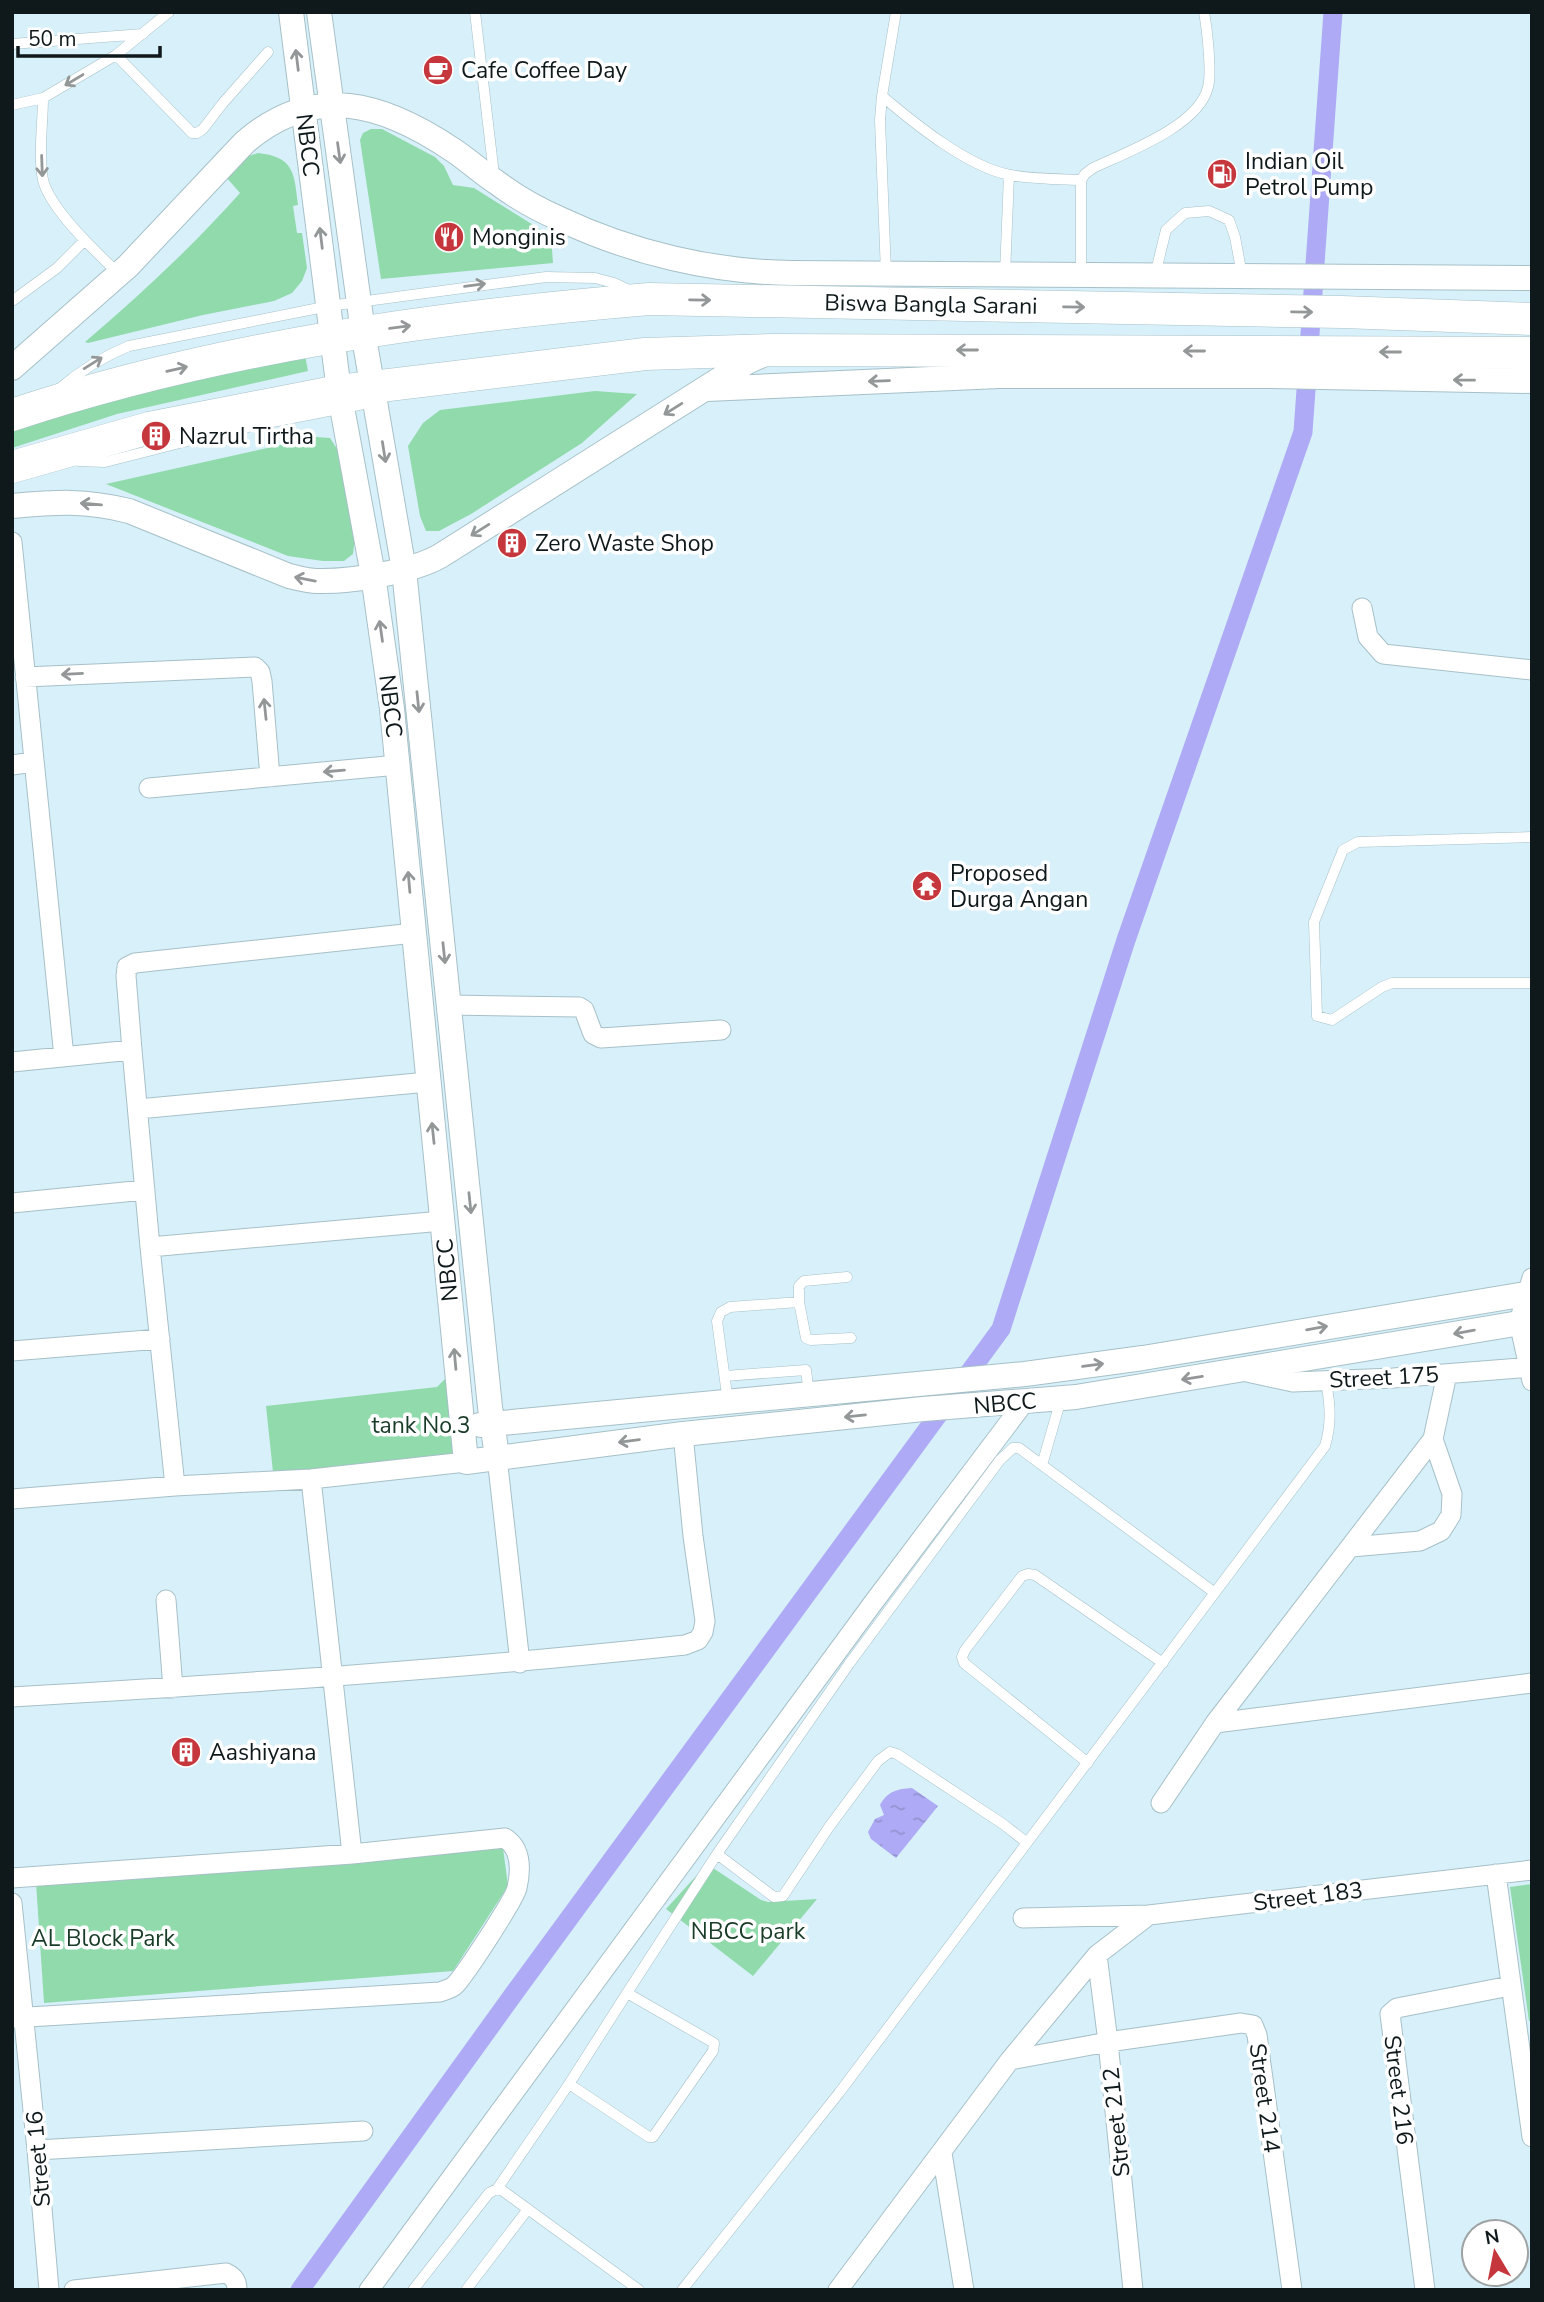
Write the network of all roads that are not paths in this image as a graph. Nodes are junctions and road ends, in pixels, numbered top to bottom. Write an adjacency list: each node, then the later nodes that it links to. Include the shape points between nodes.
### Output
1 (169, 12): 7 (lane)
2 (291, 12): 15 (street, NBCC, one-way to 2)
3 (319, 12): 13 (street)
4 (475, 12): 18 (lane)
5 (896, 12): 11 (lane)
6 (1204, 12): 17 (lane, via 1209,85 1203,102 1175,128 1093,169)
7 (144, 34): 8 (lane); 10 (lane)
8 (12, 44)
9 (268, 52): 10 (lane, via 197,133)
10 (116, 55): 12 (lane, one-way to 12)
11 (882, 96): 16 (lane, via 979,165); 20 (lane)
12 (43, 98): 14 (lane); 19 (lane, one-way to 19, via 44,184)
13 (332, 104): 15 (street); 18 (street, via 366,108 412,127 454,150); 29 (street, one-way to 29)
14 (12, 105)
15 (304, 108): 21 (street, via 271,122 245,142); 31 (street, NBCC, one-way to 15)
16 (1009, 175): 17 (lane); 22 (lane)
17 (1081, 180): 23 (lane)
18 (495, 182): 27 (street, via 536,208 632,247 721,268)
19 (84, 241): 21 (lane); 28 (lane)
20 (886, 273): 22 (street); 27 (street)
21 (119, 274): 37 (street)
22 (1005, 274): 23 (street)
23 (1081, 275): 24 (street)
24 (1154, 275): 25 (street); 25 (lane, via 1166,230 1185,213 1209,211 1229,220)
25 (1253, 276): 26 (street)
26 (1532, 278)
27 (842, 288): 29 (main road, Biswa Bangla Sarani, one-way to 27); 30 (main road, Biswa Bangla Sarani, one-way to 30, via 1261,311)
28 (12, 301)
29 (361, 317): 31 (main road, Biswa Bangla Sarani); 41 (street)
30 (1532, 319)
31 (331, 321): 42 (street, NBCC); 43 (main road, Biswa Bangla Sarani, one-way to 31, via 239,354)
32 (774, 350): 34 (main road, Biswa Bangla Sarani); 35 (main road, Biswa Bangla Sarani, one-way to 32); 40 (street)
33 (1532, 353): 36 (main road, Biswa Bangla Sarani, one-way to 36)
34 (645, 354): 38 (lane); 41 (main road, Biswa Bangla Sarani)
35 (1264, 363): 36 (main road, Biswa Bangla Sarani); 40 (street, one-way to 40)
36 (1332, 365): 39 (street, one-way to 36)
37 (12, 368)
38 (567, 374)
39 (1532, 381)
40 (705, 389): 47 (street, one-way to 47, via 440,555)
41 (380, 395): 42 (main road, Biswa Bangla Sarani); 47 (street, one-way to 47)
42 (340, 399): 44 (main road, Biswa Bangla Sarani, via 149,428); 48 (street, NBCC)
43 (26, 410)
44 (26, 462)
45 (12, 506): 48 (street, one-way to 45, via 314,581 289,576 105,505 68,501)
46 (12, 542): 50 (street)
47 (404, 570): 48 (street); 61 (street, one-way to 61)
48 (373, 575): 55 (street, NBCC, one-way to 48)
49 (1362, 608): 51 (street, via 1368,637 1383,654)
50 (17, 644): 52 (street)
51 (1532, 670)
52 (25, 677): 53 (street); 56 (street, one-way to 52, via 262,681 255,667)
53 (33, 762): 54 (street); 64 (street)
54 (12, 765)
55 (398, 765): 56 (street, one-way to 56); 59 (street, NBCC, one-way to 55)
56 (270, 777): 57 (street)
57 (149, 788)
58 (1532, 837): 60 (lane, via 1358,842 1343,850 1314,922 1317,1016 1332,1020 1392,983)
59 (414, 933): 63 (street, via 135,963 127,967 126,976); 66 (street, NBCC)
60 (1532, 982)
61 (449, 1005): 62 (street, via 579,1007 593,1034 601,1038); 90 (street, one-way to 90)
62 (721, 1030)
63 (132, 1050): 64 (street); 67 (street)
64 (64, 1057): 65 (street)
65 (12, 1062)
66 (428, 1082): 67 (street); 70 (street, NBCC, one-way to 66)
67 (138, 1109): 68 (street)
68 (145, 1190): 69 (street); 71 (street)
69 (12, 1203)
70 (442, 1221): 71 (street); 91 (street, NBCC, one-way to 70)
71 (150, 1247): 77 (street)
72 (847, 1277): 74 (lane, via 804,1281 799,1286)
73 (1530, 1288): 75 (street); 83 (street, one-way to 73, via 1143,1358)
74 (799, 1302): 76 (lane, via 806,1338); 82 (lane, via 730,1307 721,1312 717,1321)
75 (1526, 1322): 79 (street, NBCC, one-way to 79); 80 (street)
76 (851, 1338)
77 (160, 1339): 78 (street); 98 (street)
78 (12, 1351)
79 (1237, 1370): 84 (street, Street 175, via 1293,1382); 86 (street, NBCC, one-way to 86)
80 (1531, 1371): 81 (street, Street 175)
81 (1447, 1374): 84 (street, Street 175); 93 (street)
82 (725, 1376): 85 (lane, via 806,1370); 87 (lane)
83 (973, 1380): 85 (street); 89 (street)
84 (1326, 1381): 101 (lane, via 1330,1429 1325,1446)
85 (808, 1395): 87 (street)
86 (1061, 1398): 88 (street, NBCC); 96 (lane)
87 (729, 1402): 90 (street)
88 (1020, 1402): 89 (street, NBCC); 137 (street)
89 (969, 1406): 92 (street, NBCC, one-way to 92)
90 (493, 1424): 91 (street); 94 (street)
91 (462, 1427): 95 (street, NBCC)
92 (683, 1434): 94 (street, NBCC, one-way to 94); 103 (street, via 705,1621 698,1640)
93 (1433, 1439): 100 (street); 100 (street, via 1452,1494 1451,1515 1441,1531 1420,1541)
94 (497, 1457): 95 (street, NBCC); 103 (street)
95 (466, 1462): 97 (street)
96 (1042, 1465): 101 (lane); 114 (lane, via 1019,1448 1000,1460)
97 (311, 1479): 98 (street); 105 (street)
98 (176, 1486): 99 (street)
99 (12, 1499)
100 (1351, 1547): 109 (street)
101 (1215, 1593): 104 (lane)
102 (166, 1600): 107 (street)
103 (520, 1663): 105 (street)
104 (1163, 1663): 110 (lane); 110 (lane, via 1028,1574 965,1650 964,1663)
105 (333, 1677): 107 (street); 113 (street)
106 (1532, 1683): 109 (street)
107 (173, 1688): 108 (street)
108 (12, 1697)
109 (1215, 1723): 111 (street)
110 (1088, 1763): 112 (lane)
111 (1161, 1802)
112 (1026, 1842): 114 (lane, via 890,1752 878,1761 783,1896 774,1896); 141 (lane, via 839,2093)
113 (352, 1854): 117 (street); 124 (street, via 505,1838 513,1843 520,1866 516,1891 465,1973 453,1987 440,1992)
114 (716, 1854): 123 (lane)
115 (1532, 1870): 116 (street, Street 183)
116 (1496, 1874): 119 (street, Street 183); 122 (street)
117 (12, 1878)
118 (12, 1903): 124 (street, Street 16)
119 (1149, 1915): 120 (street, Street 183); 121 (street)
120 (1023, 1918)
121 (1097, 1955): 125 (street, Street 212); 126 (street)
122 (1510, 1986): 129 (street); 146 (street, Street 216, via 1397,2008 1390,2014)
123 (627, 1993): 127 (lane); 127 (lane, via 710,2040 713,2051 653,2137)
124 (18, 2017): 130 (street, Street 16)
125 (1108, 2042): 126 (street, Street 214); 144 (street, Street 212); 145 (street, Street 214, via 1253,2025)
126 (1010, 2060): 131 (street)
127 (569, 2084): 132 (lane)
128 (363, 2131): 130 (street)
129 (1532, 2137)
130 (37, 2150): 134 (street, Street 16)
131 (942, 2153): 142 (street); 143 (street)
132 (497, 2189): 133 (lane); 138 (lane, via 489,2193)
133 (528, 2209): 139 (lane); 140 (lane)
134 (49, 2290)
135 (74, 2290): 136 (street, via 226,2273 237,2283)
136 (237, 2290)
137 (369, 2290)
138 (413, 2290)
139 (466, 2290)
140 (639, 2290)
141 (682, 2290)
142 (838, 2290)
143 (964, 2290)
144 (1133, 2290)
145 (1292, 2290)
146 (1425, 2290)

